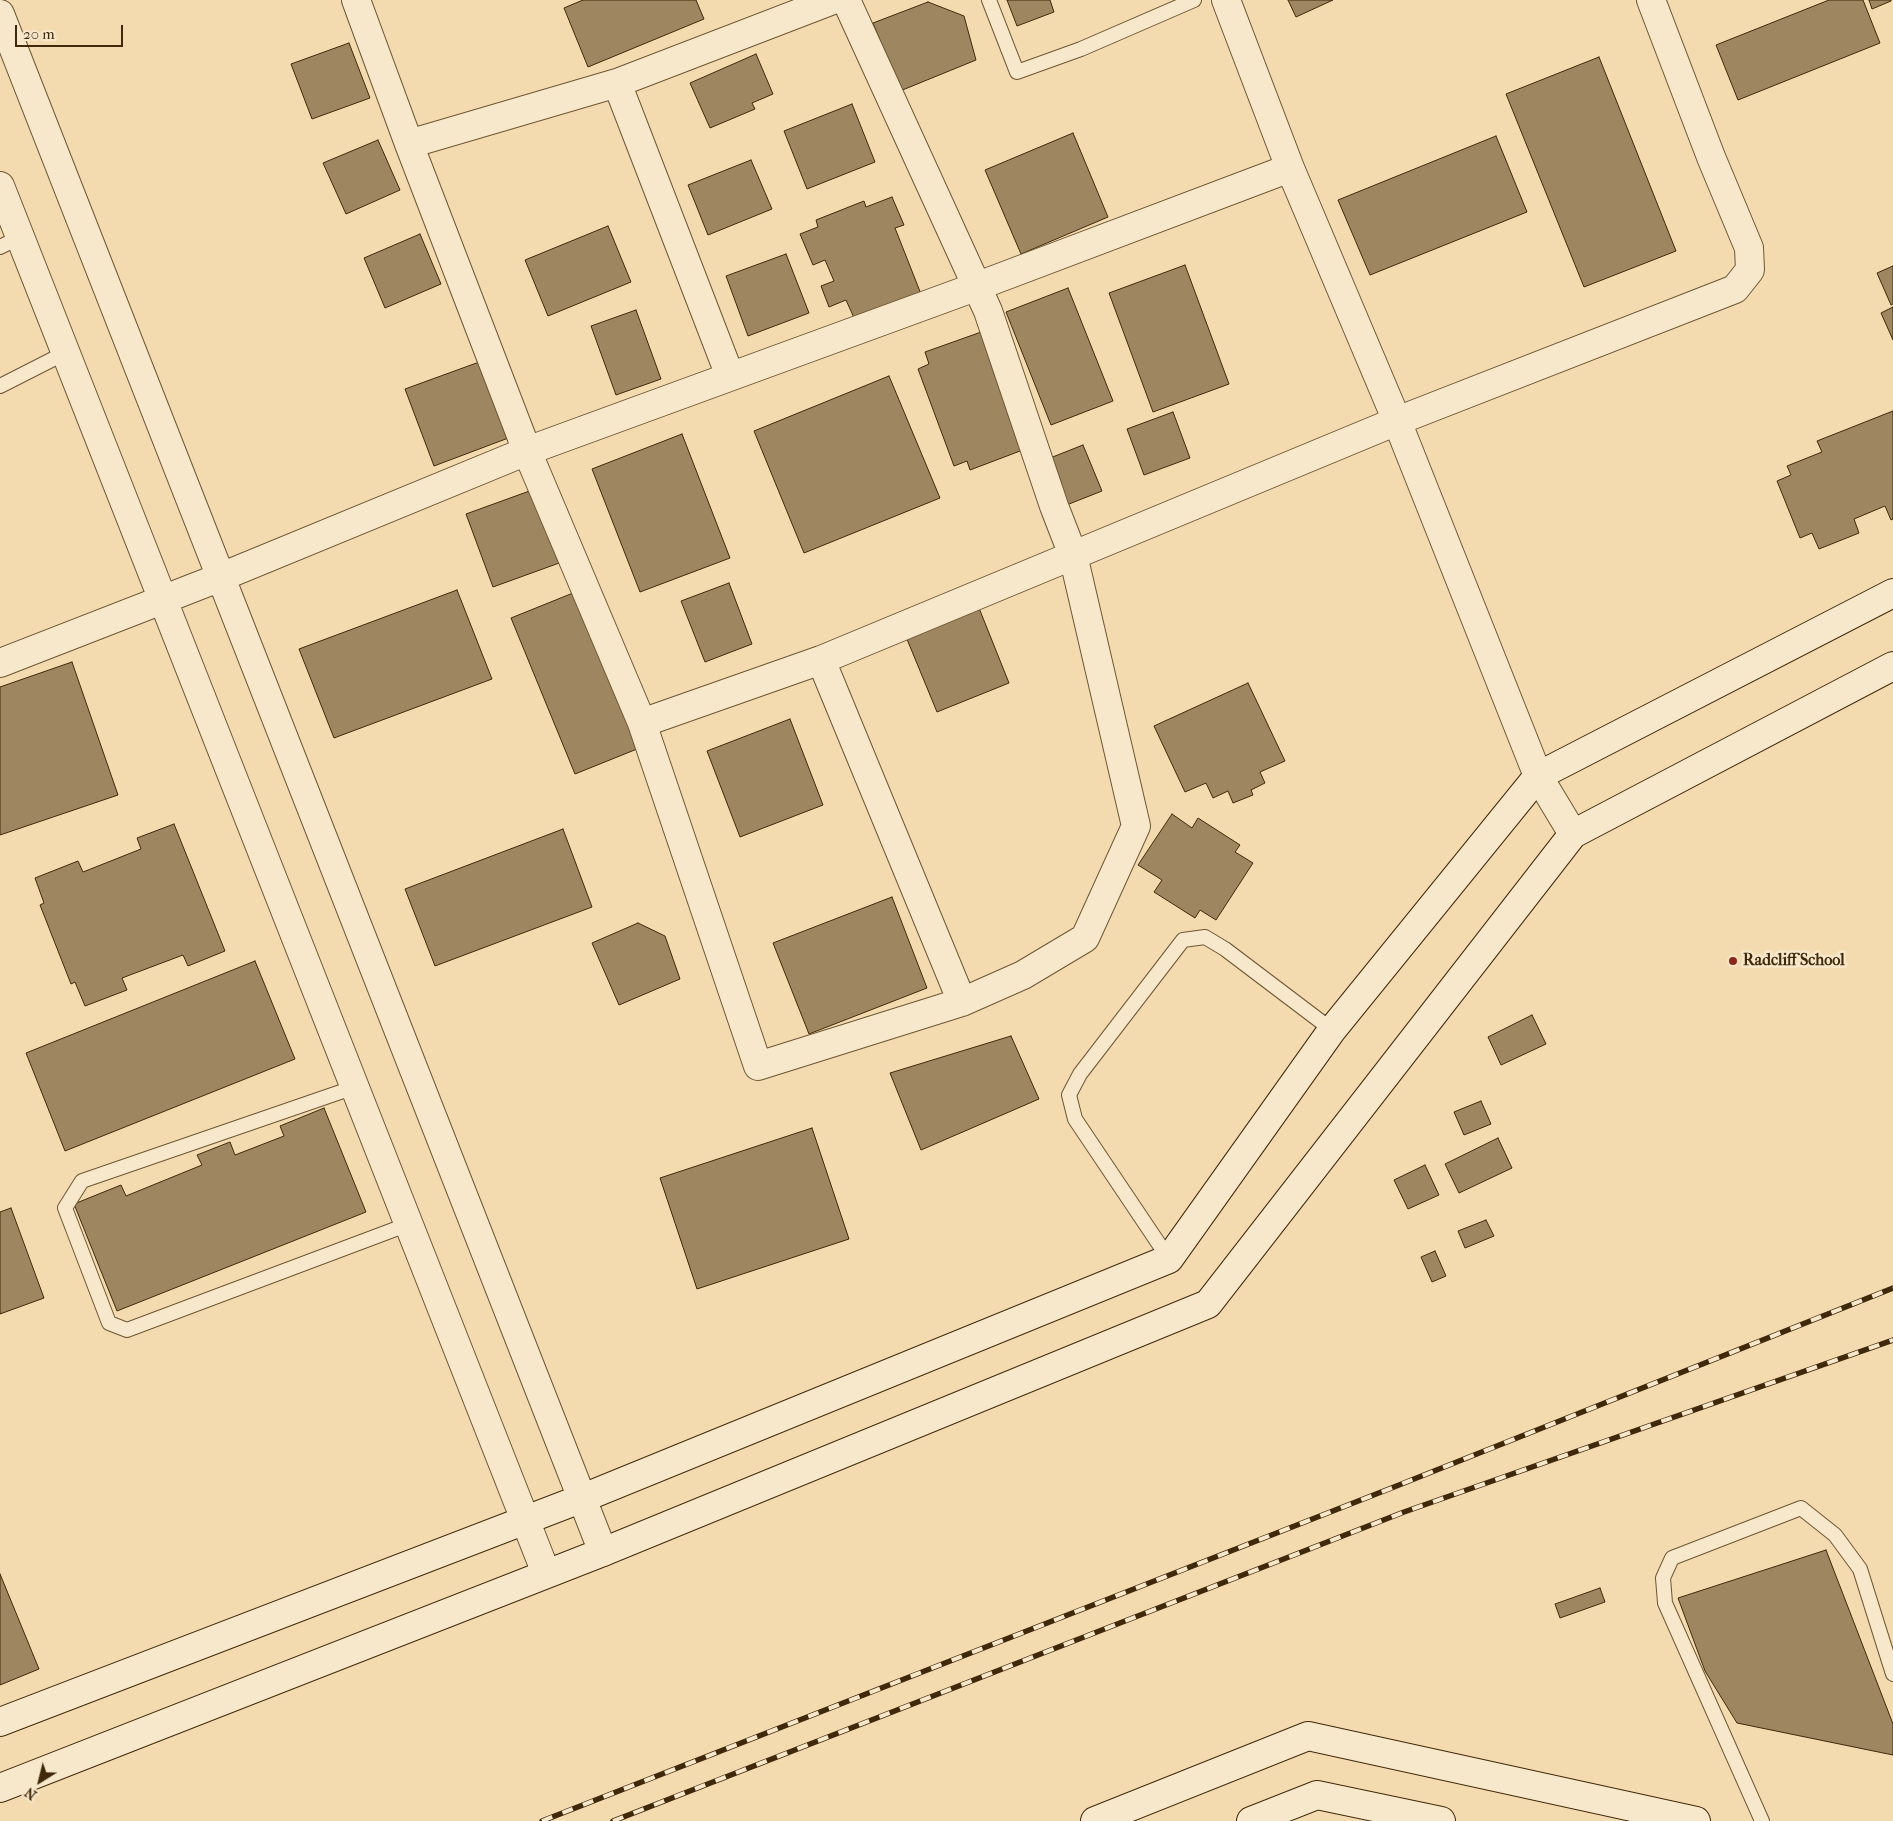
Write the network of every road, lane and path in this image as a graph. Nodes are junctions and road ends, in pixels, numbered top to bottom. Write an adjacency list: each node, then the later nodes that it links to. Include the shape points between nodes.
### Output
1 (356, 0): 10 (street)
2 (833, 0): 9 (street)
3 (846, 0): 14 (street)
4 (989, 0): 5 (lane, via 1017,72 1081,49)
5 (1194, 0)
6 (1226, 0): 11 (street)
7 (1651, 0): 18 (street, via 1749,248 1750,270 1735,289)
8 (0, 14): 21 (street)
9 (617, 83): 10 (street); 16 (street)
10 (409, 144): 19 (street)
11 (1290, 168): 14 (street); 18 (street)
12 (0, 186): 13 (street)
13 (8, 229): 15 (street)
14 (978, 286): 16 (street); 20 (street)
15 (65, 353): 17 (lane); 23 (street)
16 (730, 376): 19 (street)
17 (0, 386)
18 (1397, 421): 20 (street); 28 (street)
19 (527, 450): 21 (street); 27 (street)
20 (1073, 555): 24 (street); 30 (street, via 1136,826 1085,938 1023,975)
21 (221, 577): 23 (street); 35 (street)
22 (1893, 593): 28 (street)
23 (163, 600): 25 (street); 32 (street)
24 (821, 660): 27 (street); 30 (street)
25 (0, 663)
26 (1893, 666): 29 (street)
27 (642, 723): 30 (street, via 758,1066)
28 (1538, 776): 29 (street); 31 (street)
29 (1573, 834): 37 (street, via 1208,1304)
30 (962, 1002)
31 (1332, 1030): 34 (street); 34 (lane, via 1212,941 1205,937 1183,940 1080,1074 1069,1095 1075,1119)
32 (355, 1087): 33 (street); 33 (lane, via 82,1181 65,1208 109,1323 127,1330)
33 (409, 1224): 36 (street)
34 (1169, 1259): 35 (street)
35 (583, 1498): 36 (street); 37 (street)
36 (525, 1519): 38 (street); 40 (street)
37 (603, 1552): 38 (street)
38 (546, 1573): 41 (street)
39 (1893, 1674): 46 (lane, via 1860,1569 1835,1535 1801,1508 1672,1558 1663,1578 1665,1603)
40 (0, 1722)
41 (0, 1788)
42 (1095, 1821): 45 (street, via 1308,1736)
43 (1251, 1821): 44 (street, via 1317,1795)
44 (1441, 1821)
45 (1696, 1821)
46 (1762, 1821)

